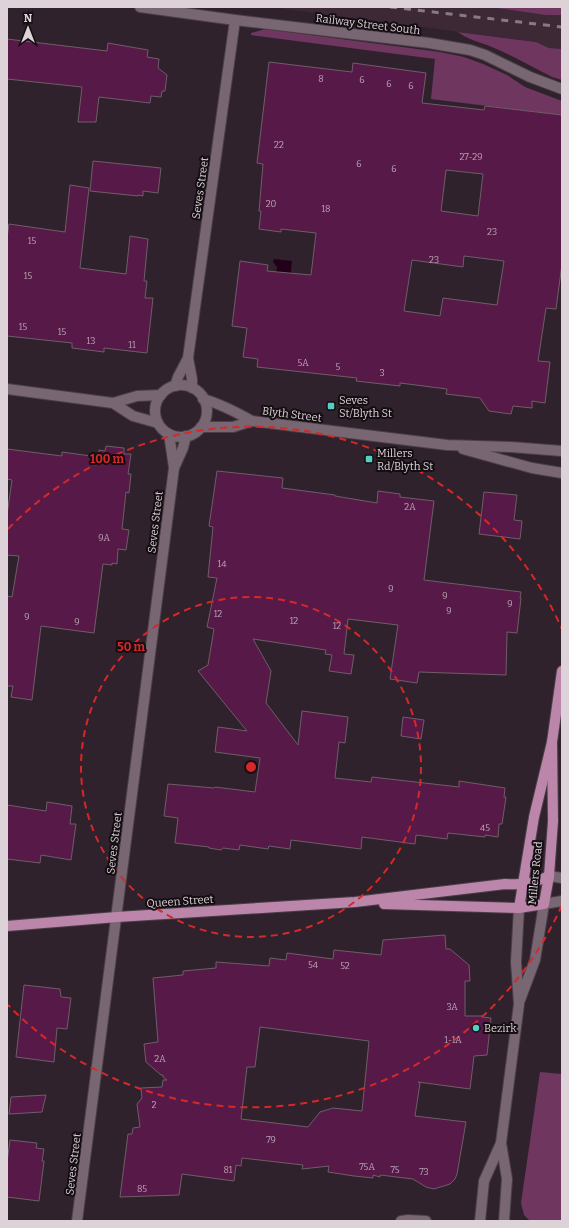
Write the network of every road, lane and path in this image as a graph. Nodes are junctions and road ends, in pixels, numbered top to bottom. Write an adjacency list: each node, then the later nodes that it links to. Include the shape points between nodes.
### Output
1 (140, 7): 2 (street, Railway Street South)
2 (236, 20): 3 (street, Railway Street South, via 470,50); 4 (street, Seves Street)
3 (562, 89)
4 (188, 358): 5 (street, Seves Street); 6 (street, Seves Street)
5 (175, 386): 6 (street); 8 (street)
6 (192, 388): 9 (street)
7 (7, 389): 10 (street)
8 (161, 395): 10 (street, via 137,396); 12 (street, via 155,407)
9 (203, 399): 11 (street, Blyth Street, via 234,410); 13 (street, via 206,411)
10 (113, 402): 12 (street, via 133,416)
11 (252, 421): 13 (street, Blyth Street, via 233,427); 16 (street, Blyth Street)
12 (158, 423): 14 (street)
13 (201, 427): 15 (street)
14 (169, 434): 15 (street); 18 (street, Seves Street)
15 (186, 436): 18 (street, Seves Street)
16 (447, 445): 17 (street, Blyth Street); 19 (street, Blyth Street, via 532,468)
17 (562, 451)
18 (174, 468): 29 (street, Seves Street)
19 (562, 473)
20 (562, 671): 21 (main road, Millers Road)
21 (552, 742): 22 (main road, Millers Road, via 553,821); 24 (main road, Millers Road, via 534,818)
22 (549, 876): 23 (street); 24 (main road, Queen Street); 27 (main road, Millers Road)
23 (562, 878)
24 (522, 885): 26 (main road, Queen Street, via 505,884); 28 (main road, Millers Road)
25 (562, 901): 27 (street, Queen Street)
26 (355, 902): 28 (main road, Queen Street); 29 (main road, Queen Street)
27 (544, 904): 28 (main road, Queen Street); 31 (street, Millers Road, via 535,960)
28 (519, 908): 31 (street, Millers Road, via 516,962)
29 (117, 917): 30 (main road, Queen Street); 33 (street, Seves Street)
30 (7, 926)
31 (519, 1004): 32 (street, Millers Road)
32 (501, 1143): 36 (street, Millers Road, via 484,1181); 37 (street, Millers Road, via 507,1179)
33 (77, 1221)
34 (401, 1221): 35 (street)
35 (426, 1221)
36 (480, 1221)
37 (504, 1221)

